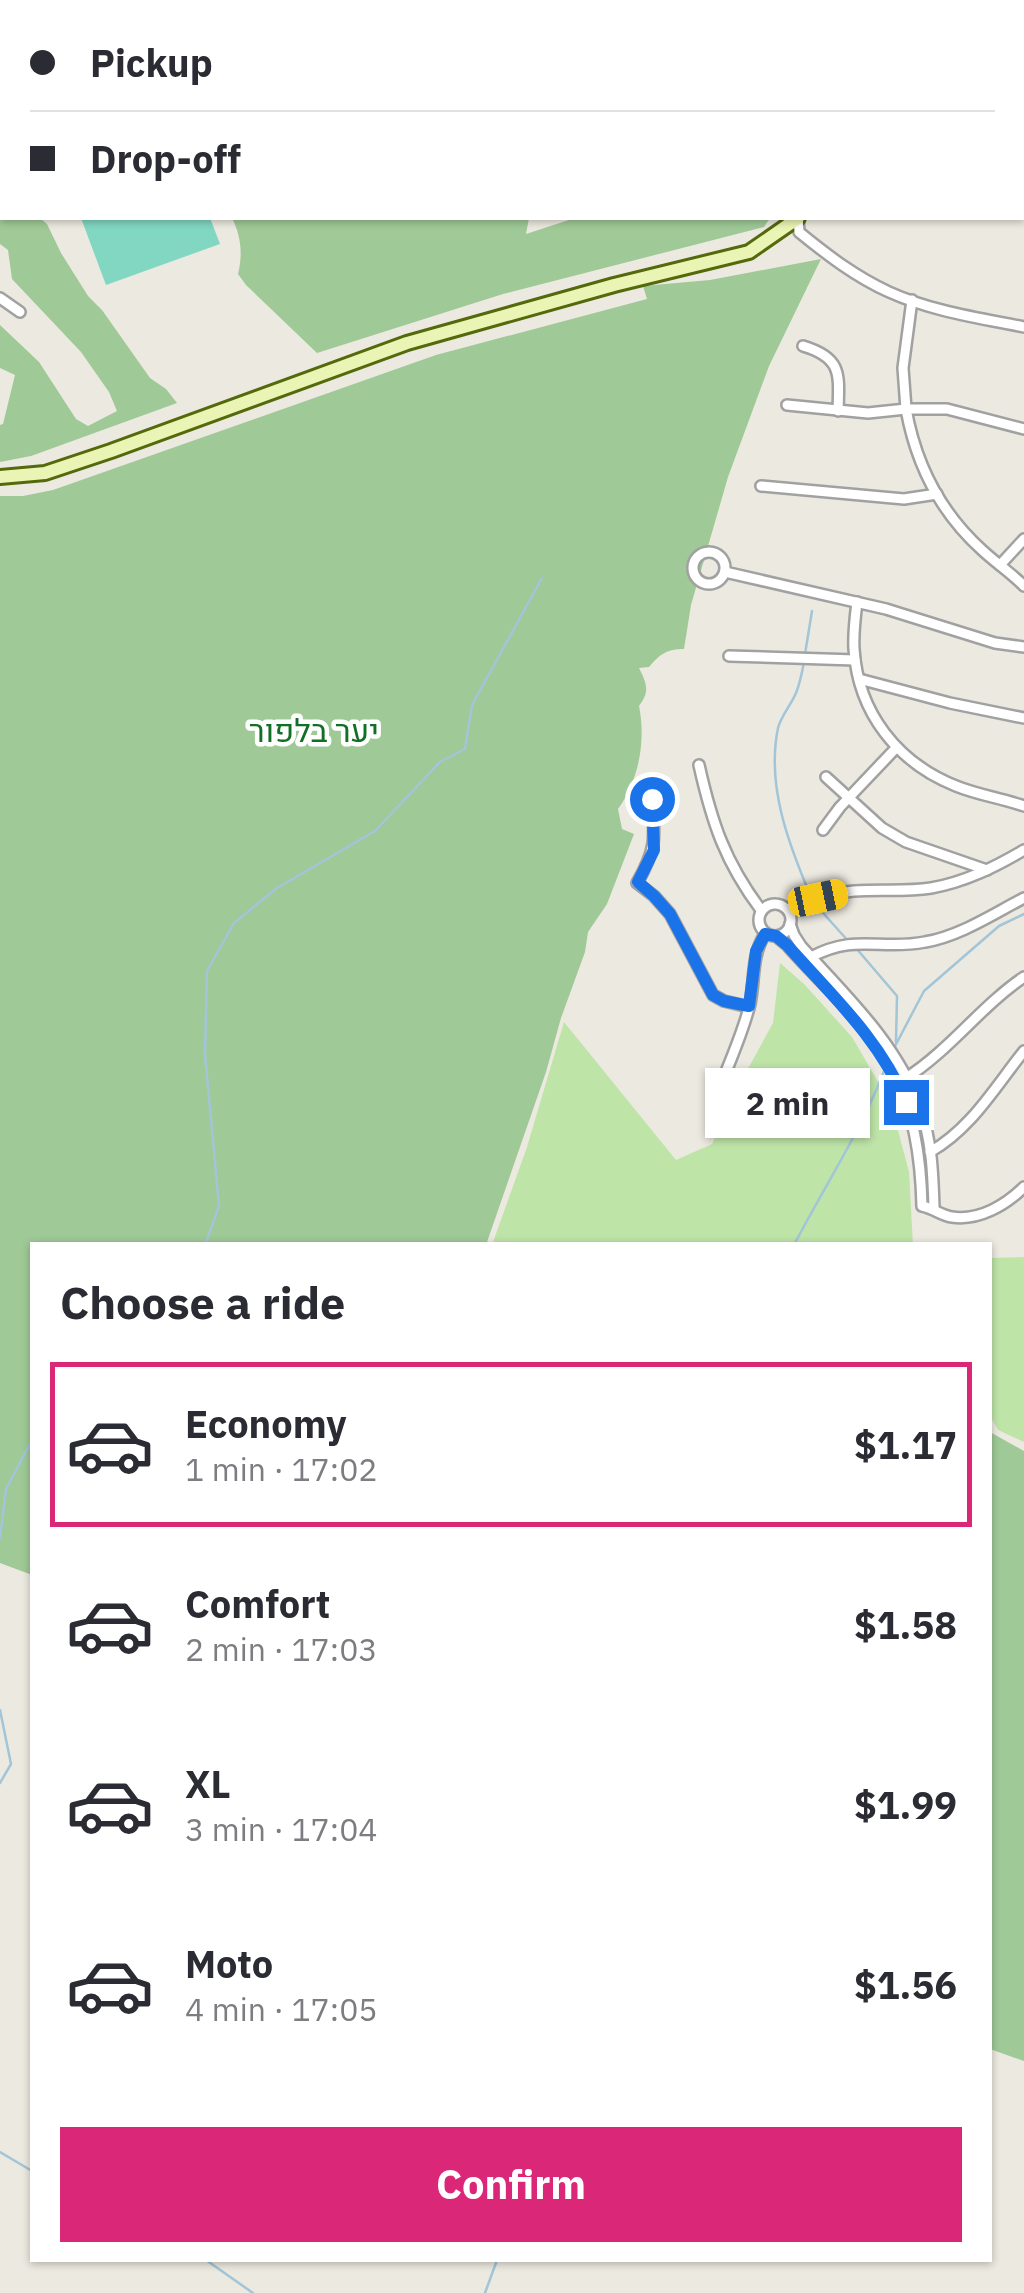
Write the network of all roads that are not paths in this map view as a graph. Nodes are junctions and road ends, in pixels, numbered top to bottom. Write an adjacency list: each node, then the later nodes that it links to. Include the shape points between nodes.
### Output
1 (795, 220): 12 (main road, via 749,252 407,344 45,473)
2 (798, 220): 4 (street, via 799,232 839,264)
3 (0, 298): 5 (street)
4 (912, 300): 6 (street); 9 (street, via 903,368)
5 (20, 312)
6 (1024, 328)
7 (803, 346): 10 (street, via 832,361)
8 (787, 406): 10 (street)
9 (906, 409): 10 (street); 11 (street, via 947,409); 14 (street, via 919,462)
10 (838, 411)
11 (1024, 429)
12 (0, 477)
13 (761, 486): 14 (street, via 904,499)
14 (936, 494): 16 (street, via 968,537)
15 (1024, 539): 16 (street)
16 (1000, 565): 18 (street)
17 (724, 572): 19 (street)
18 (1024, 586)
19 (857, 602): 20 (street); 22 (street)
20 (1024, 648)
21 (729, 656): 22 (street)
22 (856, 660): 23 (street)
23 (859, 679): 24 (street); 25 (street)
24 (1024, 718)
25 (896, 748): 28 (street); 30 (street, via 933,776)
26 (699, 764): 36 (street, via 720,842)
27 (826, 777): 28 (street)
28 (848, 798): 31 (street); 33 (street, via 906,842)
29 (652, 799): 41 (street, via 654,850 638,882 670,914 713,995)
30 (1024, 806)
31 (823, 830)
32 (1024, 850): 33 (street)
33 (987, 870): 35 (street, via 937,887 850,892)
34 (1024, 898): 39 (street, via 926,942 842,944)
35 (787, 909): 36 (street, via 774,904); 37 (street)
36 (761, 910): 38 (street, via 758,920)
37 (790, 924): 38 (street, via 786,932); 39 (street)
38 (770, 935): 41 (street, via 756,951); 42 (street)
39 (811, 957): 42 (street)
40 (1024, 977): 44 (street, via 925,1066)
41 (749, 1006): 45 (street)
42 (874, 1036): 44 (street)
43 (1024, 1051): 46 (street, via 970,1121)
44 (901, 1074): 46 (street, via 921,1110); 48 (street, via 922,1206)
45 (716, 1096)
46 (930, 1152): 48 (street)
47 (1024, 1187): 48 (street, via 974,1216 950,1218)
48 (934, 1208)

